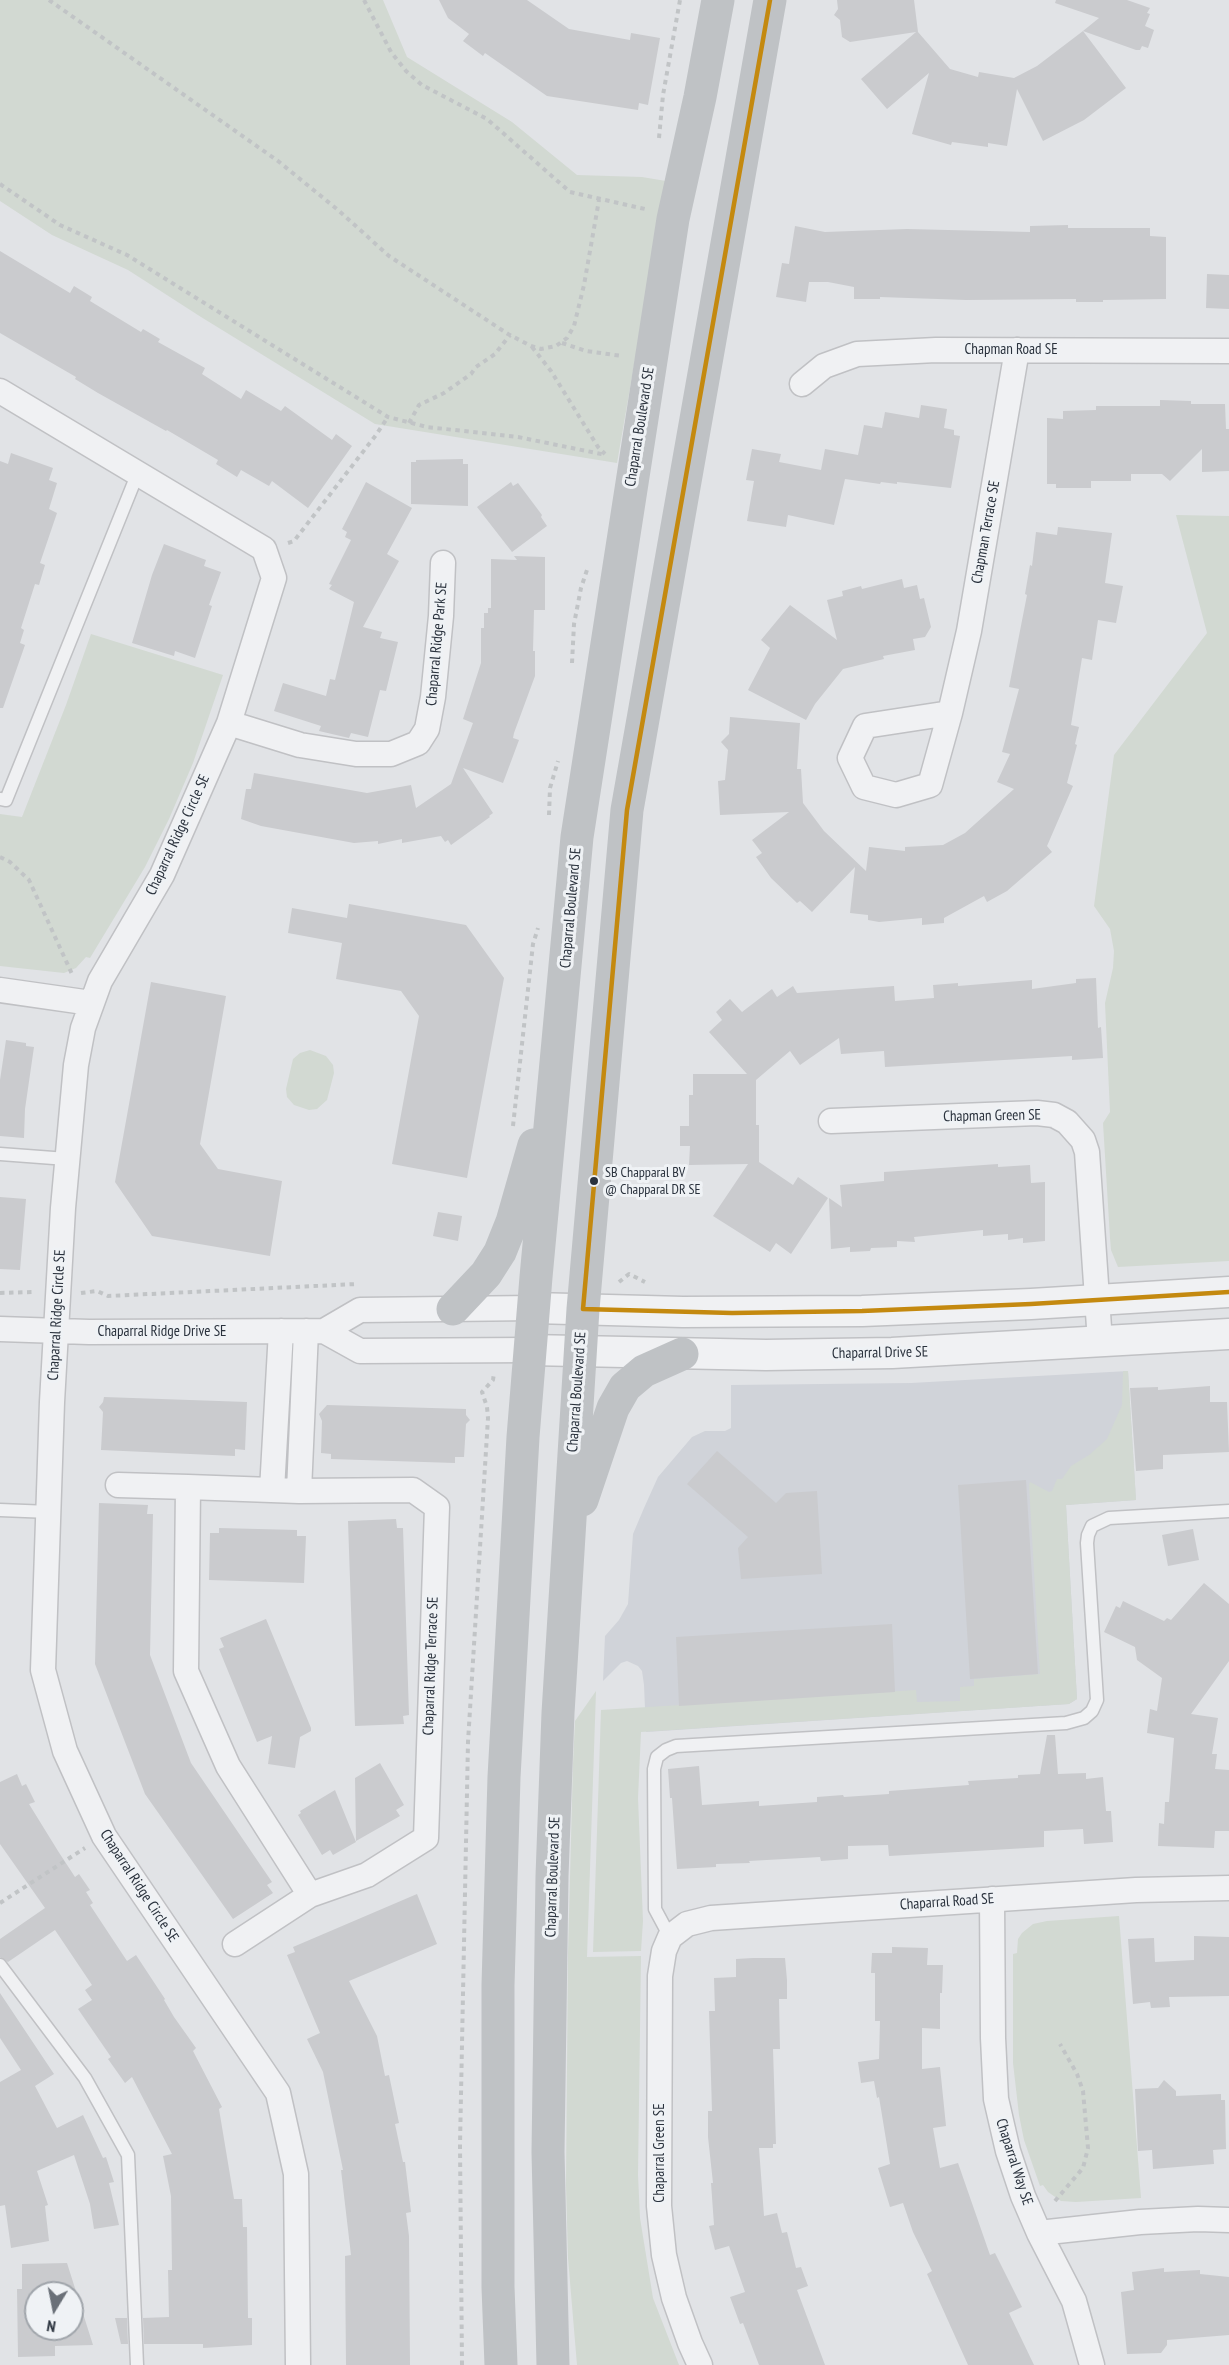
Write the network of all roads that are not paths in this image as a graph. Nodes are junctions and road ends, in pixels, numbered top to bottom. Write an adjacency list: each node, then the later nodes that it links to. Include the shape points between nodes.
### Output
1 (718, 0): 14 (main road, Chaparral Boulevard SE, via 673,219 634,459 577,837)
2 (770, 0): 22 (main road, Chaparral Boulevard SE, via 627,810)
3 (1017, 350): 4 (street, Chapman Road SE); 5 (street, Chapman Road SE, via 857,354 824,366); 9 (street, Chapman Terrace SE, via 969,631)
4 (1229, 351)
5 (802, 384)
6 (0, 391): 7 (street)
7 (137, 474): 10 (street, Chaparral Ridge Circle SE, via 264,549 274,578); 11 (lane, via 6,800)
8 (443, 563): 10 (street, Chaparral Ridge Park SE, via 433,697 427,729 418,743 391,754 356,754 300,745)
9 (950, 713)
10 (229, 723): 13 (street, Chaparral Ridge Circle SE, via 162,874)
11 (0, 799)
12 (0, 990): 13 (street)
13 (91, 1003): 17 (street, Chaparral Ridge Circle SE, via 79,1049)
14 (554, 1080): 20 (main road, Chaparral Boulevard SE); 21 (main road, via 500,1252 486,1274)
15 (831, 1121): 19 (street, Chapman Green SE, via 1037,1113 1067,1122 1083,1140 1087,1152)
16 (0, 1154): 17 (lane)
17 (67, 1159): 26 (street, Chaparral Ridge Circle SE)
18 (1229, 1292): 19 (street)
19 (1098, 1300): 22 (street, via 862,1311); 28 (street, Chapman Green SE)
20 (534, 1308): 21 (street); 22 (street); 29 (main road, Chaparral Boulevard SE)
21 (453, 1309): 25 (street, via 360,1310)
22 (583, 1309): 30 (main road, Chaparral Boulevard SE)
23 (0, 1329): 26 (street, Chaparral Ridge Drive SE)
24 (281, 1331): 25 (street, Chaparral Ridge Drive SE); 26 (street, Chaparral Ridge Drive SE); 34 (street)
25 (315, 1331): 29 (street, Chaparral Ridge Drive SE, via 360,1351); 35 (street)
26 (56, 1332): 38 (street, Chaparral Ridge Circle SE)
27 (1229, 1334): 28 (street, Chaparral Drive SE)
28 (1100, 1342): 31 (street, Chaparral Drive SE, via 892,1353)
29 (530, 1350): 30 (street, Chaparral Drive SE); 50 (main road, Chaparral Boulevard SE, via 505,1754 499,1950)
30 (580, 1351): 31 (street, Chaparral Drive SE); 39 (main road, Chaparral Boulevard SE)
31 (682, 1354): 39 (main road, via 635,1377 618,1398)
32 (118, 1485): 33 (street, Chaparral Ridge Terrace SE)
33 (188, 1487): 34 (street, Chaparral Ridge Terrace SE); 41 (street, via 186,1671 228,1766)
34 (272, 1490): 35 (street, Chaparral Ridge Terrace SE)
35 (298, 1491): 41 (street, Chaparral Ridge Terrace SE, via 413,1490 437,1507 426,1838 367,1875)
36 (0, 1510): 38 (lane)
37 (1229, 1511): 43 (lane, via 1109,1518 1092,1526 1087,1544 1096,1700 1084,1718 1066,1723 676,1746 666,1750 657,1757 654,1769 655,1909)
38 (50, 1512): 49 (street, Chaparral Ridge Circle SE, via 43,1670 65,1751 104,1836 278,2093 296,2174)
39 (568, 1541): 51 (main road, Chaparral Boulevard SE, via 550,1981 548,2152)
40 (1229, 1888): 42 (street, Chaparral Road SE)
41 (310, 1895): 44 (street, Chaparral Ridge Terrace SE)
42 (992, 1899): 43 (street, Chaparral Road SE, via 711,1918 687,1924); 47 (street, Chaparral Way SE, via 996,2099 1008,2151)
43 (670, 1937): 52 (street, Chaparral Green SE, via 660,1976 659,2206 674,2298)
44 (235, 1944)
45 (0, 1965): 48 (lane, via 85,2078 128,2155)
46 (1229, 2220): 47 (street, via 1140,2222)
47 (1039, 2233): 53 (street, Chaparral Way SE, via 1074,2301)
48 (136, 2365)
49 (298, 2365)
50 (501, 2365)
51 (553, 2365)
52 (700, 2365)
53 (1092, 2365)

